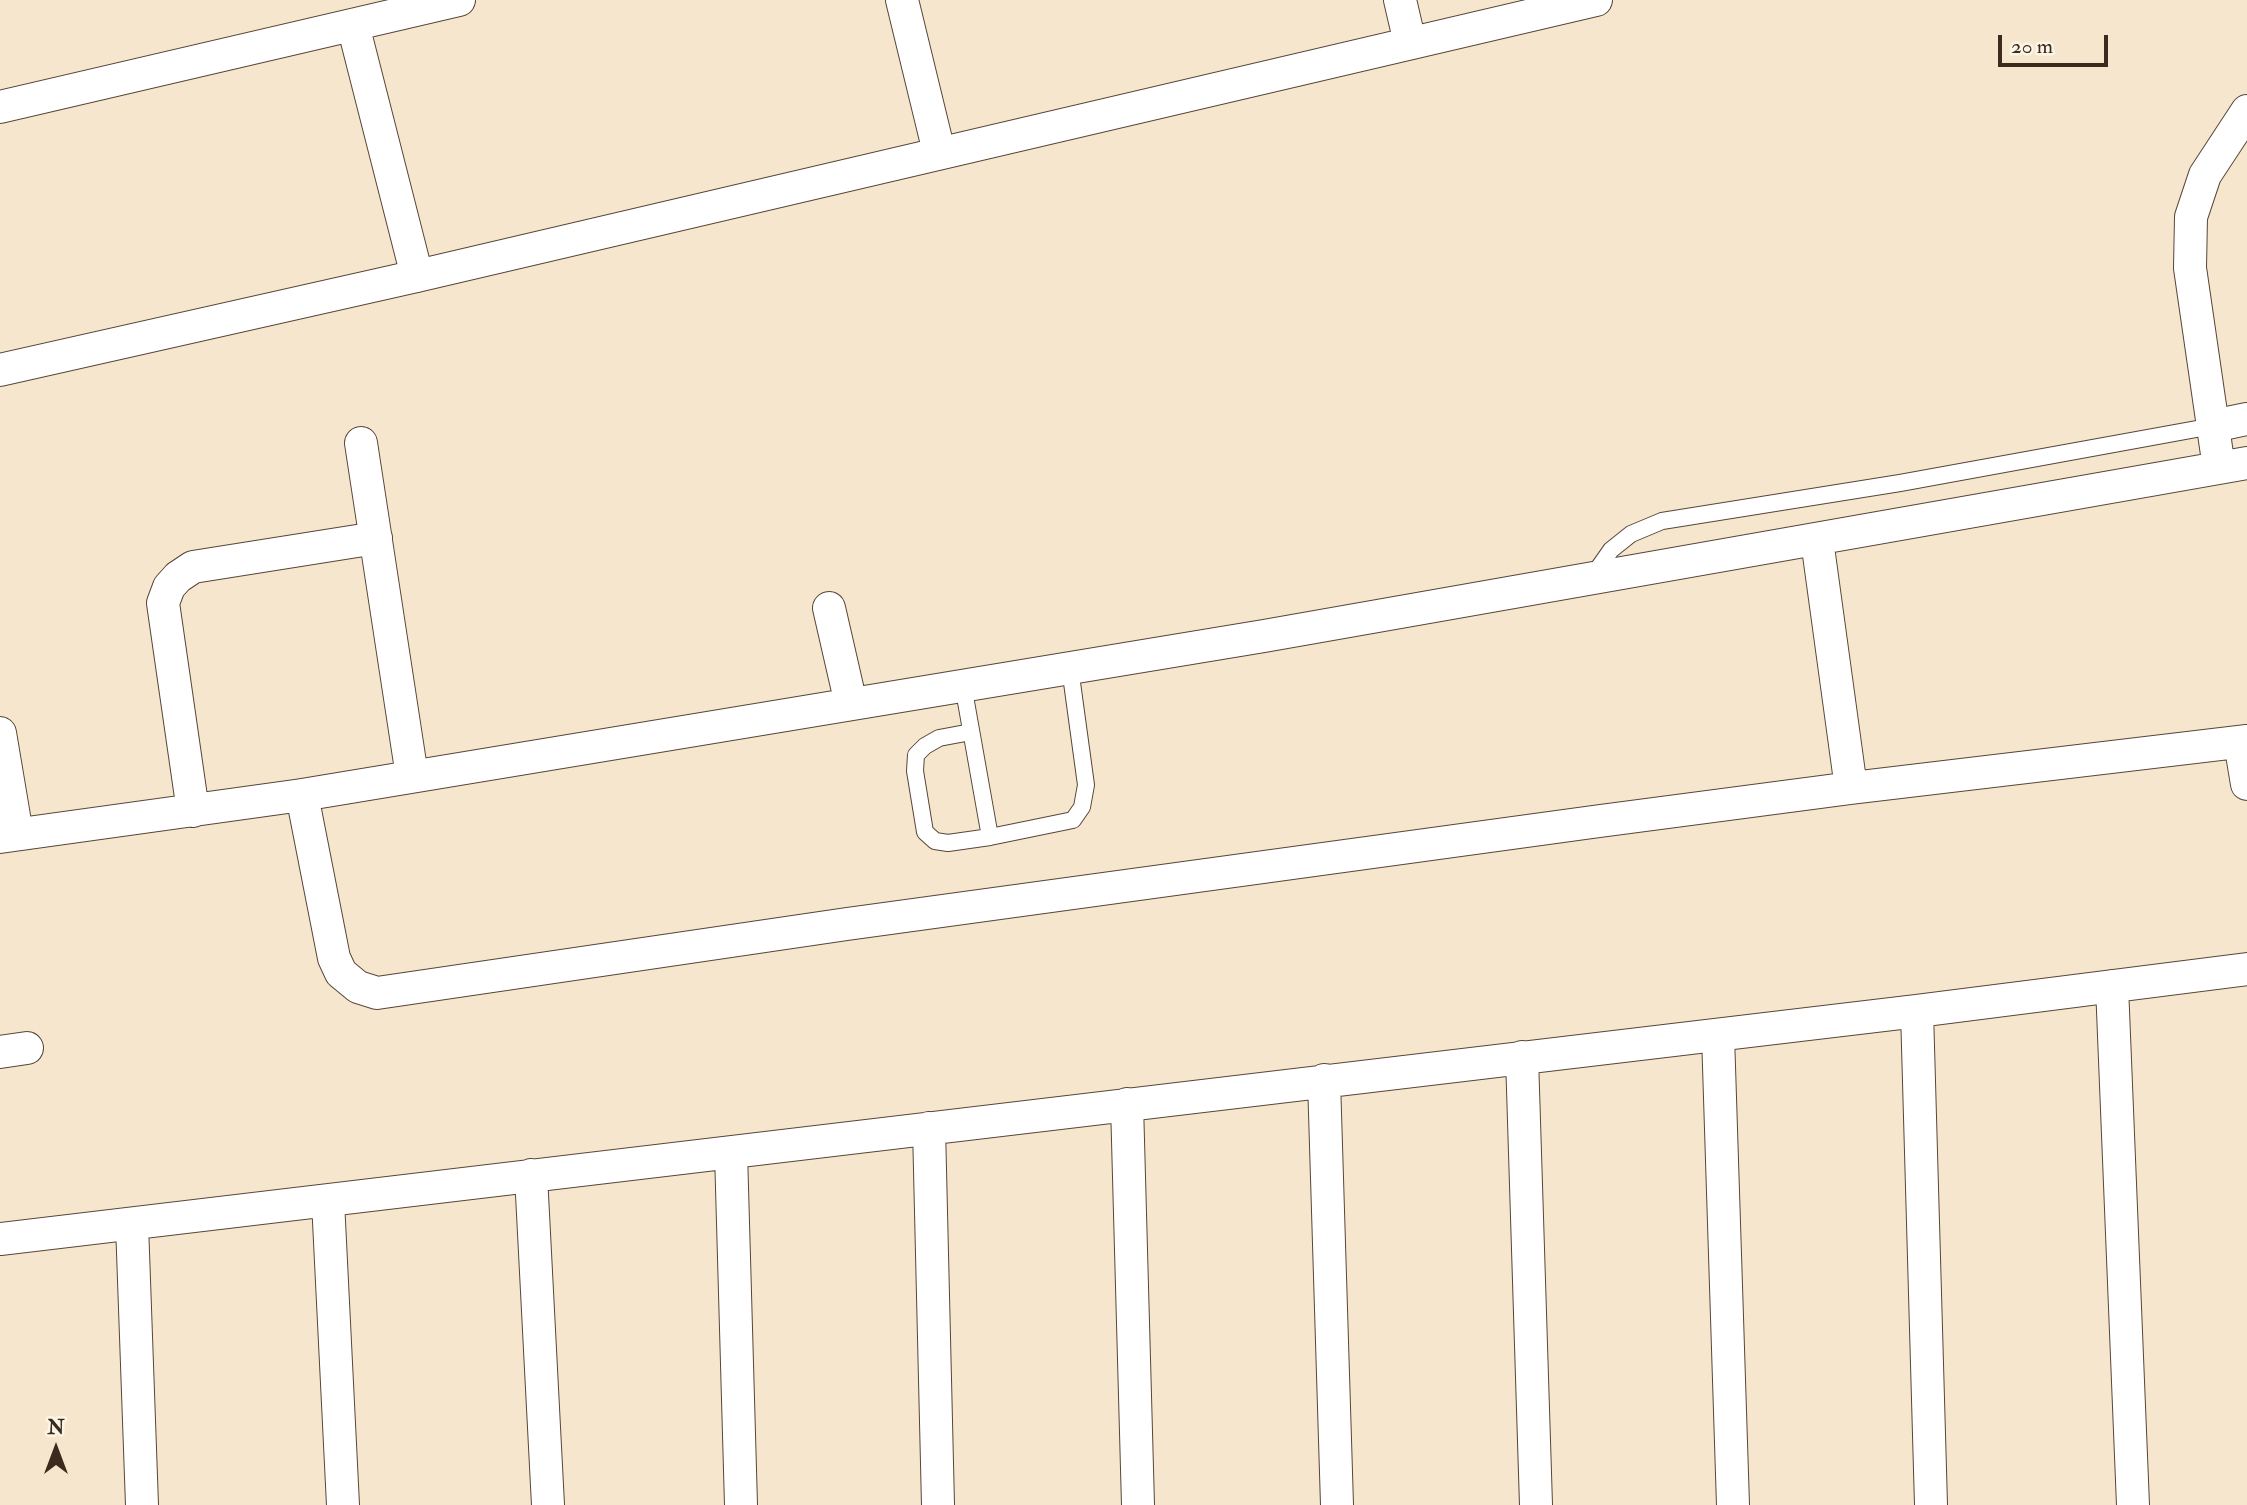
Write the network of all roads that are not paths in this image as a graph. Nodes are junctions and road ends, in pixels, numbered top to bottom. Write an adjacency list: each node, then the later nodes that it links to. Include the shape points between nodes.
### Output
1 (459, 0): 5 (street)
2 (902, 0): 9 (street)
3 (1400, 0): 6 (street)
4 (1596, 0): 6 (street)
5 (353, 24): 7 (street); 10 (street)
6 (1410, 43): 9 (street)
7 (0, 107)
8 (2247, 111): 13 (street, via 2205,175 2191,217 2190,268)
9 (939, 152): 10 (street)
10 (417, 275): 11 (street)
11 (0, 370)
12 (2247, 419): 13 (street)
13 (2214, 426): 15 (street); 18 (lane, via 1662,521 1631,534 1611,550)
14 (360, 443): 16 (street)
15 (2233, 466): 17 (street)
16 (376, 538): 26 (street); 30 (street, via 193,567 169,587 163,603)
17 (1817, 540): 18 (street); 28 (street)
18 (1590, 579): 20 (street)
19 (829, 608): 22 (street)
20 (1070, 668): 21 (street); 32 (lane, via 1086,785 1082,807 1073,820)
21 (963, 685): 22 (street); 23 (lane)
22 (851, 704): 26 (street)
23 (971, 732): 32 (lane); 32 (lane, via 939,738 916,755 925,832 935,841 948,843)
24 (0, 733): 31 (street)
25 (2244, 742): 27 (street); 28 (street)
26 (412, 776): 29 (street)
27 (2247, 784)
28 (1852, 788): 29 (street, via 860,922 377,993 358,987 341,973 334,958)
29 (302, 795): 30 (street)
30 (193, 811): 31 (street)
31 (8, 835)
32 (990, 837)
33 (2247, 969): 34 (street)
34 (2112, 986): 35 (street); 56 (street)
35 (1916, 1011): 36 (street); 55 (street)
36 (1718, 1035): 37 (street); 54 (street)
37 (1522, 1057): 38 (street); 53 (street)
38 (1324, 1080): 39 (street); 52 (street)
39 (1127, 1104): 40 (street); 51 (street)
40 (929, 1128): 41 (street); 50 (street)
41 (731, 1152): 42 (street); 49 (street)
42 (531, 1175): 43 (street); 48 (street)
43 (328, 1201): 44 (street); 47 (street)
44 (132, 1224): 45 (street); 46 (street)
45 (0, 1239)
46 (142, 1505)
47 (343, 1505)
48 (548, 1505)
49 (741, 1505)
50 (938, 1505)
51 (1138, 1505)
52 (1337, 1505)
53 (1536, 1505)
54 (1733, 1505)
55 (1931, 1505)
56 (2133, 1505)

